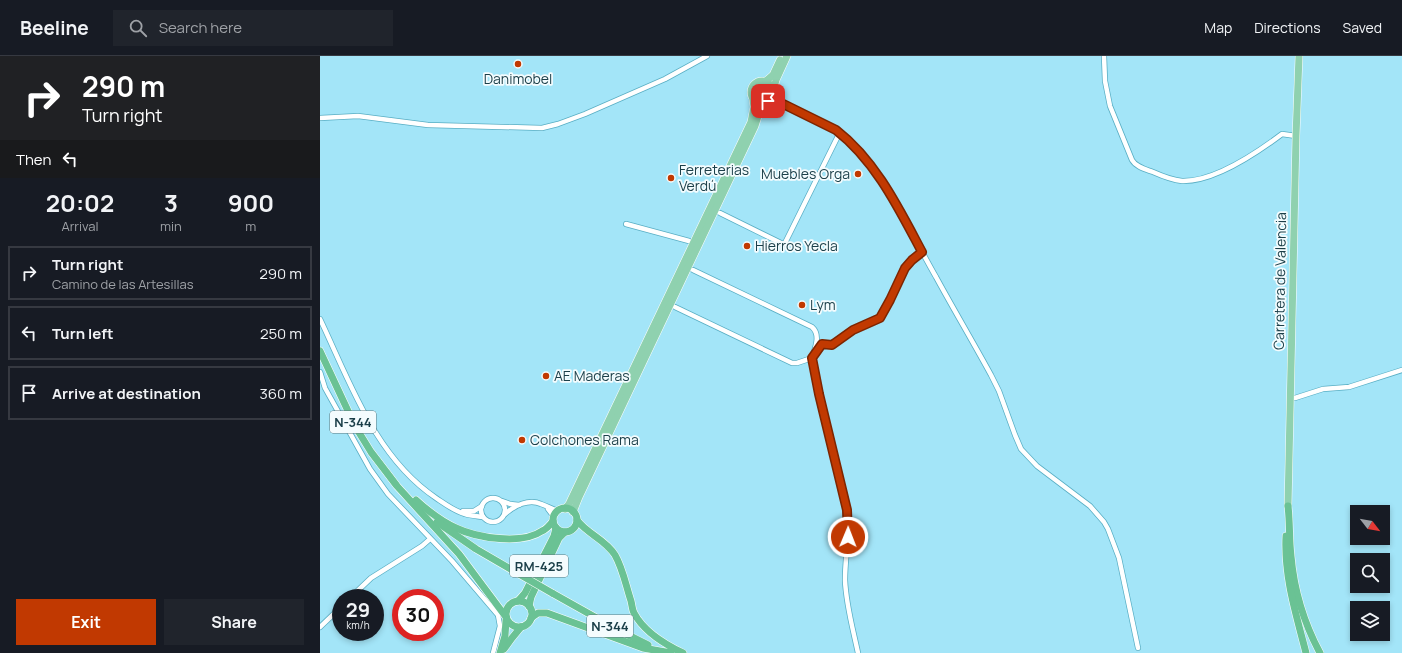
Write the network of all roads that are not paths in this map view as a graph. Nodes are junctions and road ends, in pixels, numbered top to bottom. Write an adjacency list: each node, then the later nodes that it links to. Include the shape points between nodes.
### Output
1 (707, 56): 9 (street, via 665,79 585,114 542,128 428,125 358,116)
2 (782, 56): 6 (main road, via 773,76)
3 (787, 56): 7 (main road)
4 (1104, 56): 11 (street, via 1110,106 1136,165 1170,178 1188,181 1236,164 1282,134)
5 (1299, 56): 11 (main road, Carretera de Valencia)
6 (766, 81): 7 (main road, via 772,87); 8 (main road, via 758,81 752,85 750,93)
7 (771, 97): 8 (main road, via 762,104); 10 (street); 33 (main road, via 759,113)
8 (753, 100): 32 (main road, via 751,122 569,504)
9 (320, 118)
10 (840, 132): 12 (street, via 785,243); 15 (street, via 866,160 889,192)
11 (1296, 136): 23 (main road, Carretera de Valencia)
12 (720, 213)
13 (626, 224): 14 (street)
14 (689, 241)
15 (922, 252): 20 (street, via 905,268 880,318 853,330 832,345 822,344); 48 (street, via 999,391 1021,449 1037,466 1090,506 1104,522 1119,558)
16 (693, 270): 20 (street, via 812,327 817,340)
17 (675, 307): 20 (street, via 792,363)
18 (320, 319): 31 (street, via 381,443 416,482 431,495)
19 (320, 351): 24 (highway, N-344, via 355,426)
20 (812, 358): 53 (street, via 847,510 846,586)
21 (1402, 370): 23 (street, via 1349,387 1323,389)
22 (320, 372): 39 (street, via 325,388 370,469 388,494)
23 (1290, 398): 30 (main road, Carretera de Valencia)
24 (397, 486): 26 (highway, N-344); 37 (highway, via 434,516 468,532 521,539 542,532)
25 (501, 501): 27 (street); 28 (street, via 489,498); 34 (street, via 505,507)
26 (415, 504): 44 (highway, via 459,554); 51 (highway, N-344, bridge, via 440,525 519,574 644,644)
27 (520, 505): 29 (street, via 536,502); 34 (street)
28 (482, 506): 31 (street, via 474,511); 35 (street)
29 (545, 506): 32 (street); 37 (street, via 552,513)
30 (1288, 506): 54 (highway, via 1286,568); 55 (highway, via 1290,554 1295,588 1309,632)
31 (456, 510): 35 (street)
32 (562, 510): 33 (highway); 37 (highway)
33 (573, 512): 36 (highway)
34 (505, 514): 35 (street, via 501,520 493,523)
35 (483, 517)
36 (577, 520): 38 (highway, via 575,527); 52 (highway, via 606,543 615,555 634,613 644,626 668,646)
37 (554, 522): 38 (highway, via 559,530); 41 (highway, RM-425, via 554,536 525,594)
38 (565, 532): 42 (highway, RM-425, via 531,597)
39 (430, 539): 40 (street, via 371,578); 49 (street, via 498,615 500,626)
40 (359, 589)
41 (518, 601): 42 (highway); 44 (highway, via 508,606)
42 (529, 606): 45 (highway)
43 (332, 616): 46 (street)
44 (506, 618): 47 (highway, via 508,623); 50 (highway)
45 (531, 618): 47 (highway, via 528,624); 51 (highway, via 538,613 547,613 643,648)
46 (320, 627)
47 (521, 628): 50 (highway)
48 (1138, 648)
49 (493, 653)
50 (501, 653)
51 (671, 653)
52 (683, 653)
53 (858, 653)
54 (1306, 653)
55 (1320, 653)

